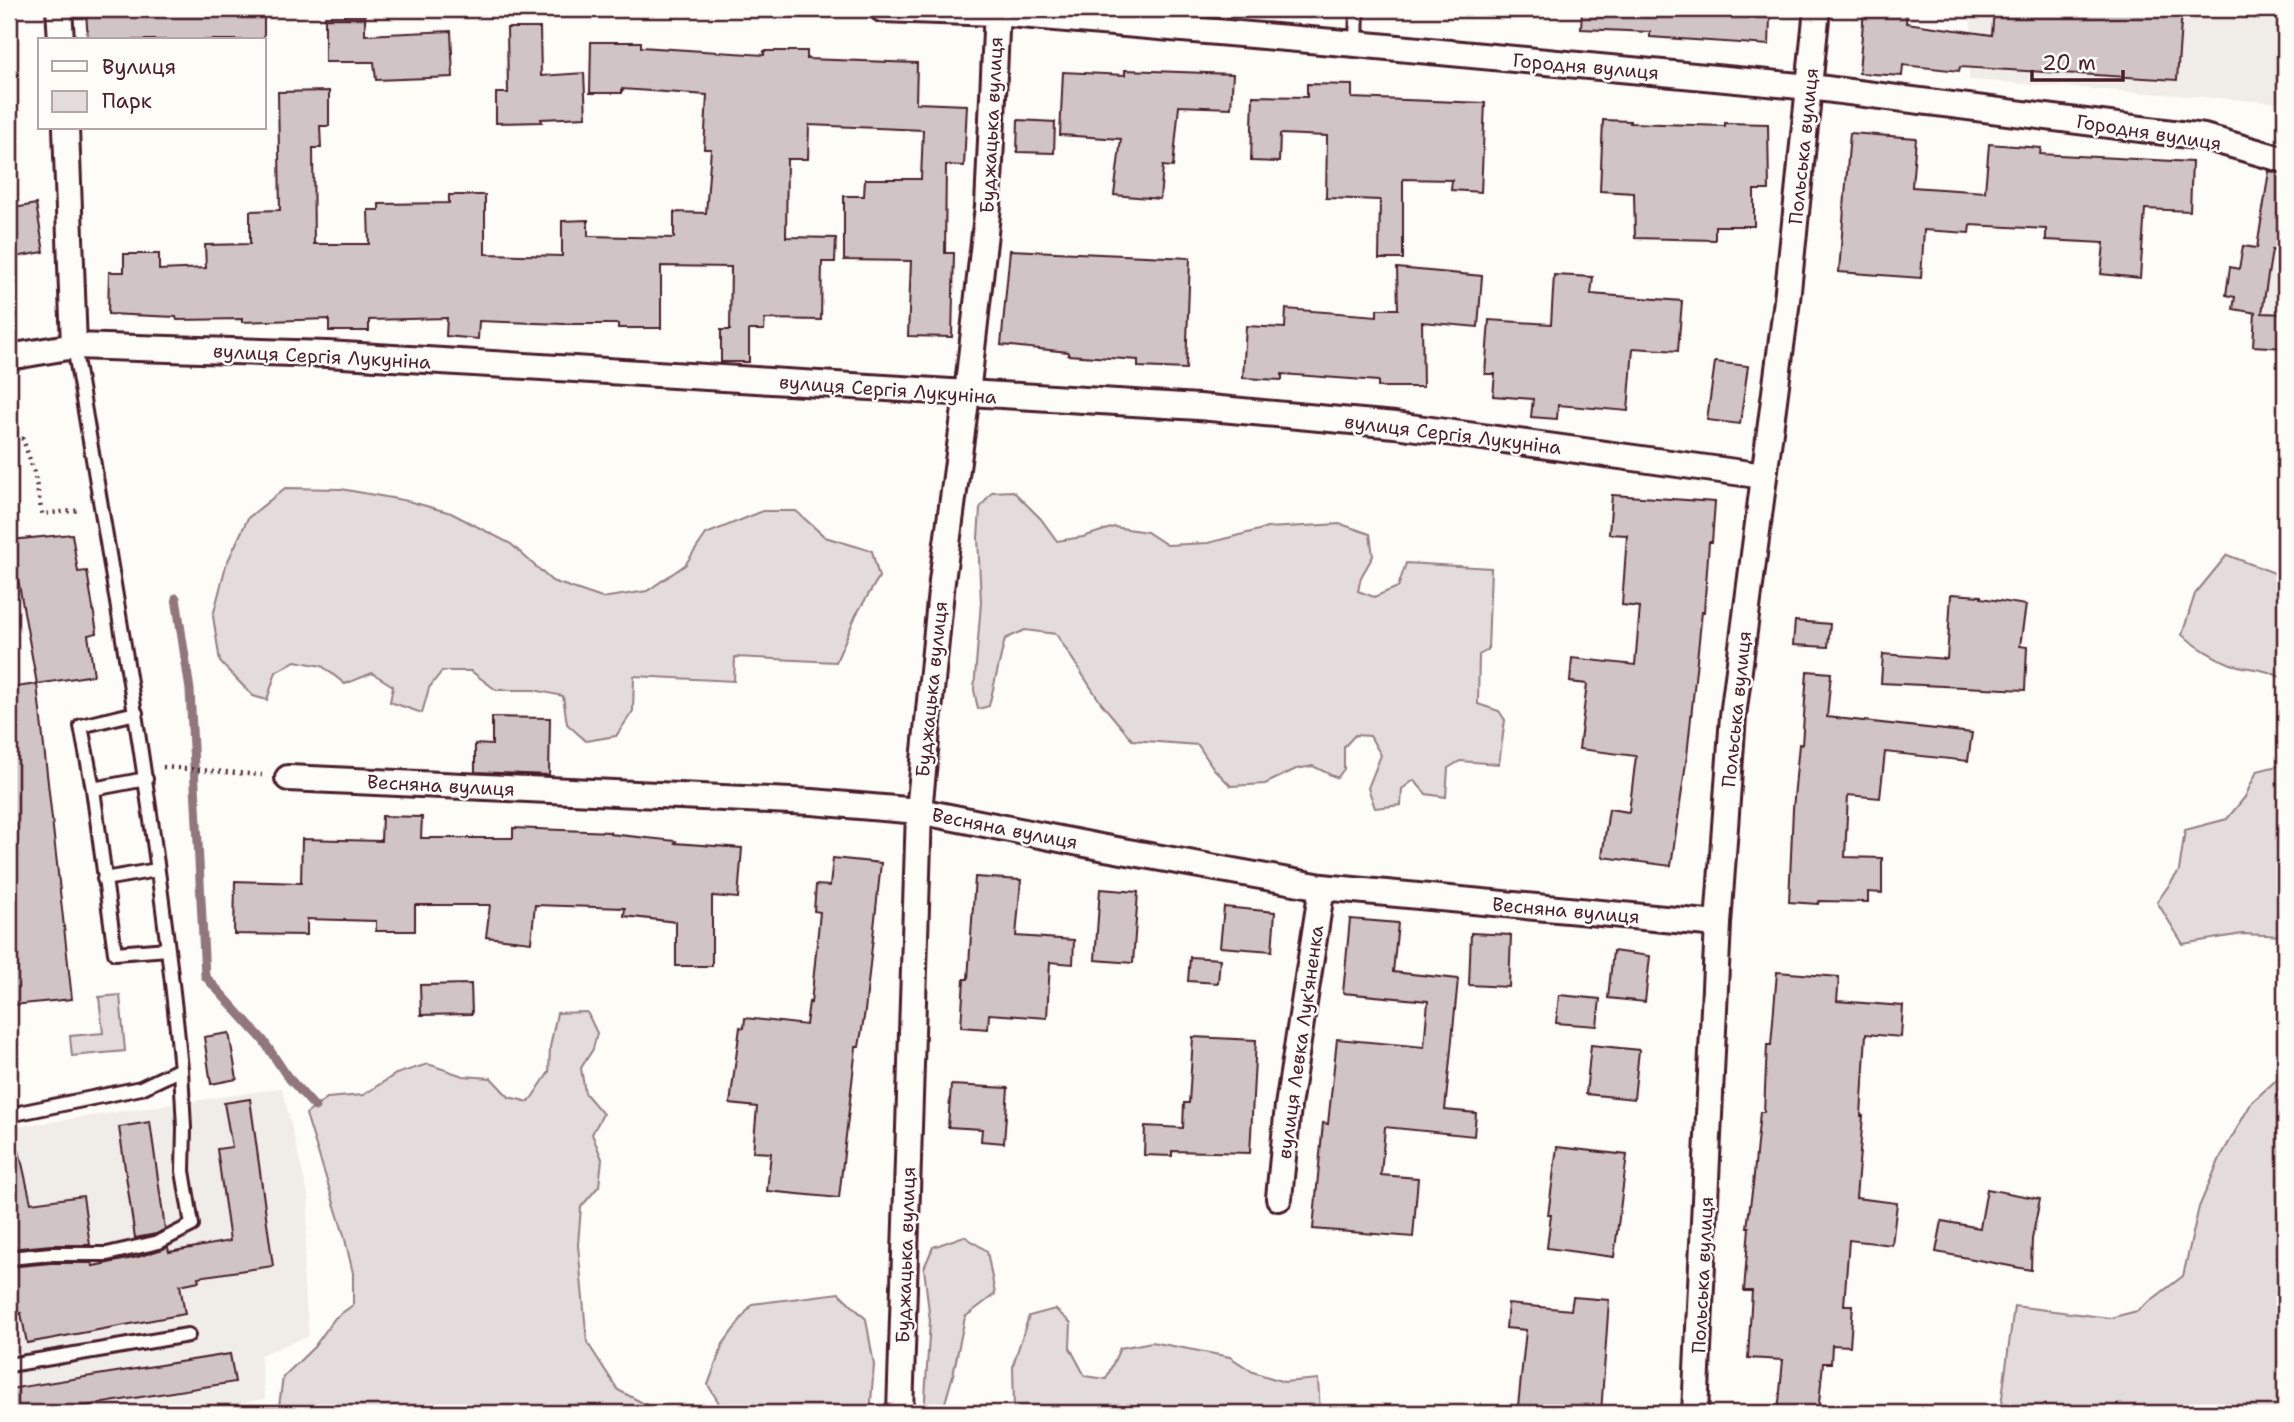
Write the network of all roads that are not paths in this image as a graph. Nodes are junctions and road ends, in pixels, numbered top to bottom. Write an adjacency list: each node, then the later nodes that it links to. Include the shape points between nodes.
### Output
1 (59, 9): 6 (street)
2 (882, 9): 5 (street, Городня вулиця)
3 (1357, 9): 7 (lane)
4 (1817, 9): 8 (street, Польська вулиця)
5 (997, 11): 7 (street, Городня вулиця); 13 (street, Буджацька вулиця, via 988,206)
6 (61, 38)
7 (1356, 44): 8 (street, Городня вулиця)
8 (1810, 87): 10 (street, Городня вулиця, via 2204,137); 14 (street, Польська вулиця)
9 (66, 130): 11 (street)
10 (2285, 160)
11 (74, 346): 12 (street, вулиця Сергія Лукуніна); 13 (street, вулиця Сергія Лукуніна, via 341,355); 15 (lane)
12 (9, 357)
13 (967, 394): 14 (street, вулиця Сергія Лукуніна, via 1199,407 1395,425); 19 (street, Буджацька вулиця)
14 (1764, 476): 23 (street, Польська вулиця, via 1733,716)
15 (136, 713): 17 (lane); 18 (lane, via 81,726)
16 (288, 778): 19 (street, Весняна вулиця)
17 (146, 779): 18 (lane); 20 (lane)
18 (93, 789): 21 (lane)
19 (919, 811): 22 (street, Весняна вулиця); 31 (street, Буджацька вулиця)
20 (157, 870): 21 (lane); 24 (lane)
21 (104, 879): 24 (lane, via 115,953)
22 (1321, 887): 23 (street, Весняна вулиця); 27 (street, вулиця Левка Лук'яненка)
23 (1718, 924): 32 (street, Польська вулиця)
24 (168, 948): 25 (lane)
25 (181, 1069): 26 (lane, via 141,1088); 28 (lane, via 183,1171 192,1225 159,1242 107,1254)
26 (9, 1115)
27 (1279, 1198)
28 (9, 1258)
29 (188, 1335): 30 (lane)
30 (9, 1365)
31 (900, 1413)
32 (1695, 1413)

